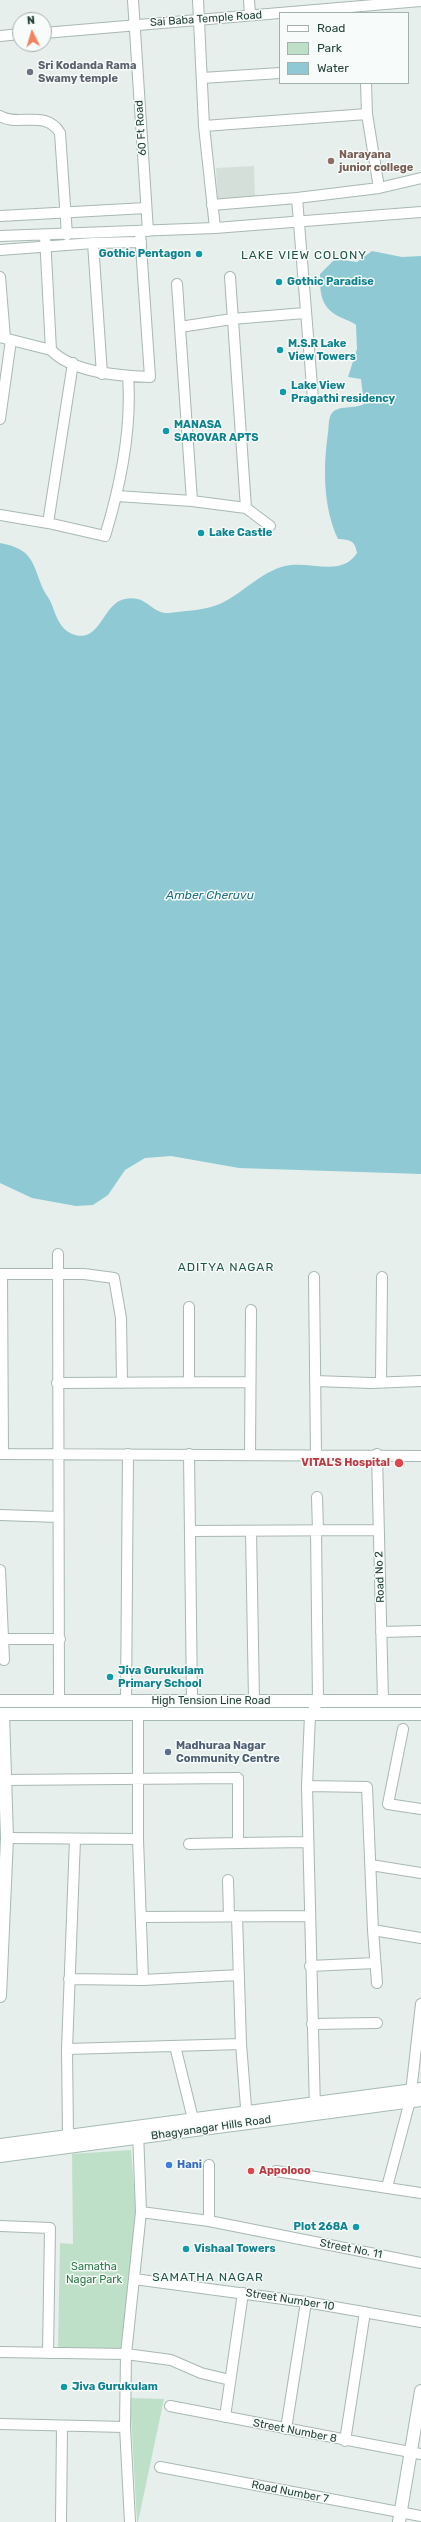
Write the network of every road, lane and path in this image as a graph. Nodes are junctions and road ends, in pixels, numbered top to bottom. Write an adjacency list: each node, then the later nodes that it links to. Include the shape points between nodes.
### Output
1 (132, 0): 10 (street, 60 Ft Road)
2 (198, 0): 9 (street)
3 (249, 0): 8 (street)
4 (421, 1): 5 (street, Sai Baba Temple Road)
5 (361, 10): 6 (street, Sai Baba Temple Road)
6 (317, 12)
7 (279, 14): 8 (street, Sai Baba Temple Road)
8 (250, 15): 9 (street, Sai Baba Temple Road)
9 (199, 19): 10 (street, Sai Baba Temple Road); 15 (street)
10 (134, 24): 11 (street, Sai Baba Temple Road); 24 (street, 60 Ft Road)
11 (52, 31)
12 (12, 35): 13 (street)
13 (0, 36)
14 (279, 72): 15 (street)
15 (202, 78): 19 (street)
16 (366, 84): 17 (street)
17 (367, 114): 19 (street); 21 (street)
18 (0, 116): 25 (street, via 5,120 34,118 58,129)
19 (204, 126): 23 (street)
20 (421, 178): 21 (street)
21 (379, 188): 22 (street)
22 (297, 198): 23 (street); 28 (street)
23 (212, 204): 29 (street)
24 (146, 208): 25 (street); 30 (street, 60 Ft Road)
25 (66, 211): 27 (street); 31 (street)
26 (421, 212): 28 (street)
27 (0, 216)
28 (299, 223): 29 (street); 41 (street)
29 (215, 228): 30 (street)
30 (144, 232): 31 (street); 34 (street, 60 Ft Road)
31 (67, 235): 33 (street)
32 (0, 236): 33 (street)
33 (45, 236): 36 (street)
34 (141, 242): 35 (street); 48 (street, 60 Ft Road, via 150,377)
35 (93, 243): 36 (street); 47 (street)
36 (45, 247): 37 (street); 45 (street)
37 (0, 250)
38 (230, 276): 42 (street)
39 (0, 277): 44 (street)
40 (177, 284): 43 (street)
41 (305, 313): 42 (street); 49 (street)
42 (232, 319): 43 (street); 53 (street)
43 (180, 327): 52 (street)
44 (5, 338): 45 (street); 50 (street)
45 (50, 350): 46 (street, via 57,357)
46 (73, 363): 47 (street); 55 (street)
47 (102, 374): 48 (street)
48 (128, 376): 51 (street, via 130,397)
49 (313, 398)
50 (0, 419)
51 (117, 496): 52 (street); 55 (street, via 105,536)
52 (192, 501): 53 (street)
53 (246, 508): 56 (street)
54 (0, 515): 55 (street)
55 (48, 523)
56 (270, 526)
57 (58, 1254): 59 (street)
58 (1, 1274): 59 (street); 71 (street)
59 (57, 1275): 69 (street, via 112,1276 115,1280 121,1318); 70 (street)
60 (314, 1277): 64 (street)
61 (382, 1277): 68 (street)
62 (189, 1307): 66 (street)
63 (251, 1310): 67 (street)
64 (316, 1381): 68 (street); 77 (street)
65 (421, 1381): 68 (street)
66 (189, 1382): 67 (street); 69 (street)
67 (250, 1382): 75 (street)
68 (381, 1382)
69 (122, 1383): 70 (street)
70 (57, 1384): 72 (street)
71 (1, 1454): 72 (street)
72 (58, 1454): 73 (street); 81 (street)
73 (128, 1454): 74 (street); 96 (street)
74 (188, 1454): 75 (street); 85 (street)
75 (250, 1454): 77 (street)
76 (378, 1454): 77 (street); 78 (street); 84 (street, Road No 2)
77 (316, 1455)
78 (421, 1456)
79 (317, 1497): 83 (street)
80 (0, 1515): 81 (street)
81 (58, 1517): 91 (street)
82 (251, 1530): 83 (street); 85 (street); 97 (street)
83 (317, 1530): 84 (street); 100 (street)
84 (379, 1530): 89 (street, Road No 2)
85 (190, 1531): 93 (street)
86 (0, 1570): 87 (street)
87 (0, 1575): 90 (street)
88 (421, 1631): 89 (street)
89 (381, 1632): 98 (street, Road No 2)
90 (1, 1639): 91 (street); 92 (street)
91 (60, 1639): 95 (street)
92 (4, 1660)
93 (192, 1700): 96 (main road, High Tension Line Road); 97 (main road, High Tension Line Road)
94 (0, 1701): 95 (main road, High Tension Line Road)
95 (59, 1701): 96 (main road, High Tension Line Road)
96 (126, 1701)
97 (254, 1701): 100 (main road, High Tension Line Road)
98 (383, 1701): 99 (main road, High Tension Line Road); 100 (main road, High Tension Line Road)
99 (421, 1701)
100 (318, 1702): 104 (street)
101 (1, 1714): 102 (main road, High Tension Line Road); 107 (main road)
102 (138, 1714): 104 (main road, High Tension Line Road); 106 (street)
103 (421, 1714): 104 (main road, High Tension Line Road)
104 (310, 1715): 108 (street)
105 (403, 1729): 109 (street, via 388,1804)
106 (138, 1779): 107 (street); 112 (street); 114 (street, via 238,1778)
107 (4, 1780): 110 (main road)
108 (308, 1786): 113 (street); 116 (street, via 367,1787)
109 (421, 1809)
110 (7, 1838): 111 (street); 119 (main road)
111 (75, 1839): 112 (street); 128 (street)
112 (138, 1840): 122 (street)
113 (308, 1842): 114 (street); 121 (street)
114 (238, 1843): 115 (street)
115 (189, 1844)
116 (371, 1865): 117 (street); 123 (street)
117 (421, 1873)
118 (228, 1880): 120 (street)
119 (2, 1885): 131 (main road)
120 (233, 1916): 121 (street); 122 (street); 127 (street)
121 (310, 1916): 126 (street)
122 (141, 1917): 129 (street)
123 (372, 1930): 124 (street); 125 (street)
124 (421, 1938)
125 (375, 1963): 126 (street); 130 (street)
126 (310, 1966): 134 (street)
127 (239, 1975): 129 (street); 135 (street)
128 (69, 1979): 129 (street); 137 (street)
129 (143, 1980)
130 (377, 1983)
131 (0, 1996)
132 (421, 2004): 138 (street)
133 (377, 2023): 134 (street)
134 (312, 2024): 139 (street)
135 (241, 2044): 136 (street); 140 (street)
136 (175, 2046): 137 (street); 141 (street)
137 (67, 2048): 144 (street)
138 (416, 2095): 139 (main road, Bhagyanagar Hills Road); 151 (street)
139 (315, 2108): 140 (main road, Bhagyanagar Hills Road)
140 (246, 2117): 141 (main road, Bhagyanagar Hills Road); 145 (main road, Bhagyanagar Hills Road)
141 (193, 2118): 142 (main road, Bhagyanagar Hills Road)
142 (157, 2123): 143 (main road, Bhagyanagar Hills Road); 145 (main road)
143 (138, 2126): 144 (main road, Bhagyanagar Hills Road); 146 (street)
144 (68, 2135): 147 (main road, Bhagyanagar Hills Road)
145 (159, 2136): 146 (main road, Bhagyanagar Hills Road)
146 (138, 2138): 148 (main road, Bhagyanagar Hills Road); 153 (street)
147 (0, 2144)
148 (0, 2156)
149 (209, 2165): 154 (street)
150 (276, 2171): 151 (street)
151 (387, 2187): 152 (street)
152 (421, 2193)
153 (141, 2212): 154 (street, Street No. 11); 157 (street)
154 (209, 2221): 156 (street, Street No. 11)
155 (0, 2226): 163 (street, via 50,2228)
156 (421, 2263)
157 (134, 2279): 158 (street, Street Number 10); 164 (street)
158 (242, 2293): 159 (street, Street Number 10); 165 (street)
159 (306, 2302): 160 (street, Street Number 10); 172 (street)
160 (365, 2312): 161 (street, Street Number 10); 173 (street)
161 (421, 2322)
162 (0, 2352): 163 (street)
163 (48, 2353): 164 (street)
164 (126, 2354): 165 (street, via 171,2360 201,2373); 171 (street)
165 (230, 2380): 168 (street)
166 (421, 2391): 174 (main road)
167 (170, 2406): 168 (street, Street Number 8)
168 (225, 2417): 172 (street, Street Number 8)
169 (0, 2424): 170 (street)
170 (62, 2426): 171 (street); 178 (street)
171 (125, 2427): 179 (street)
172 (286, 2429): 173 (street, Street Number 8)
173 (346, 2441): 174 (street, Street Number 8)
174 (415, 2453): 177 (main road)
175 (160, 2467): 177 (street, Road Number 7)
176 (421, 2516): 177 (street, Road Number 7)
177 (399, 2517)
178 (61, 2522)
179 (130, 2522)

